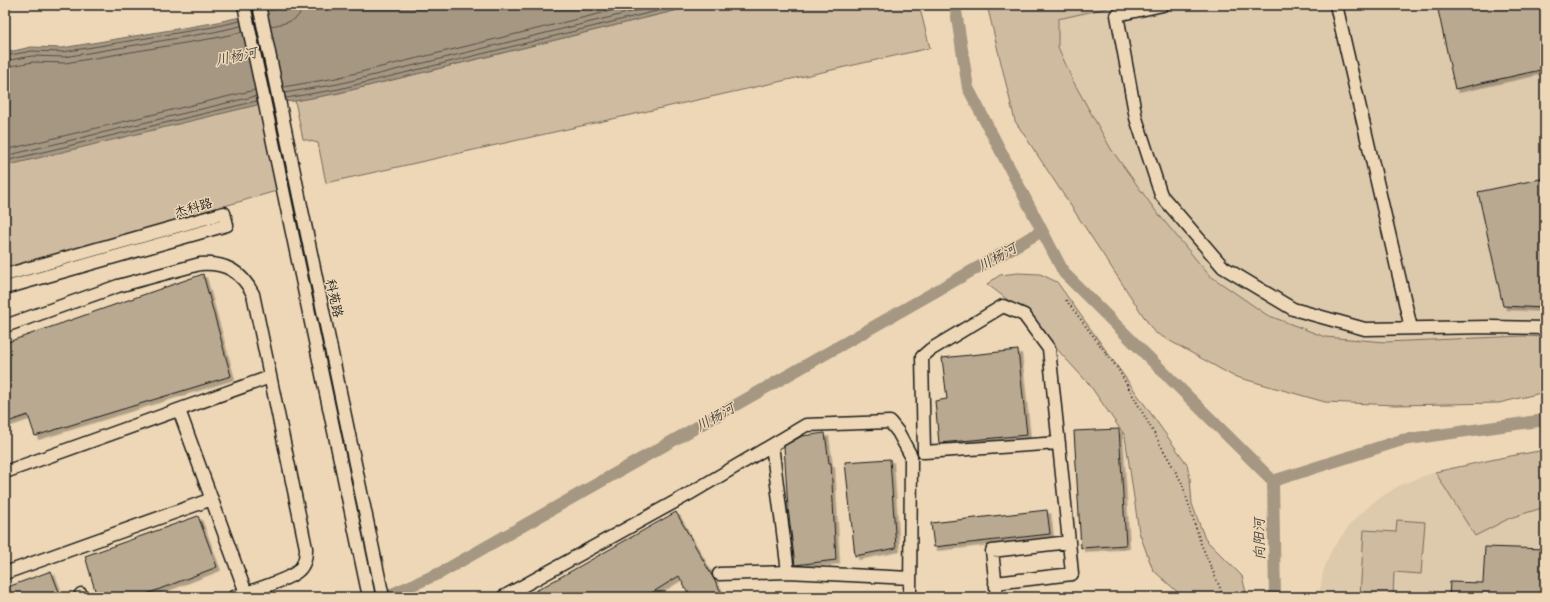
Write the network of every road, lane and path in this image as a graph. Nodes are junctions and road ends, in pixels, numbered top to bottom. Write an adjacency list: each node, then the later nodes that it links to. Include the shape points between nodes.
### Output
1 (244, 5): 25 (street)
2 (259, 5): 26 (street, 科苑路)
3 (1163, 5): 9 (street, via 1117,15 1136,118 1161,195 1224,267 1293,309 1365,329)
4 (1336, 5): 9 (street)
5 (5, 275): 6 (street, 杰科路, via 224,213 227,224)
6 (5, 288)
7 (1066, 300): 30 (path, via 1118,369 1182,483 1200,544)
8 (5, 326): 11 (street, via 118,286 211,263 232,270 248,284 253,294)
9 (1411, 328): 10 (street)
10 (1545, 328)
11 (270, 377): 12 (street); 23 (street, via 306,557 298,572 288,578)
12 (179, 410): 15 (street); 16 (street)
13 (1059, 443): 13 (street, via 1049,349 1024,315 1003,306 922,357 924,452); 17 (street)
14 (772, 445): 18 (street); 21 (street, via 806,425 890,422 911,456); 27 (street)
15 (5, 472)
16 (212, 499): 19 (street); 23 (street)
17 (1069, 542): 22 (street, via 992,551); 22 (street, via 1072,574)
18 (788, 572): 20 (street); 21 (street)
19 (5, 574)
20 (719, 574)
21 (910, 578): 28 (street)
22 (995, 583): 29 (street)
23 (246, 593): 24 (street)
24 (234, 597)
25 (369, 597)
26 (383, 597)
27 (503, 597)
28 (910, 597)
29 (997, 597)
30 (1224, 597)

